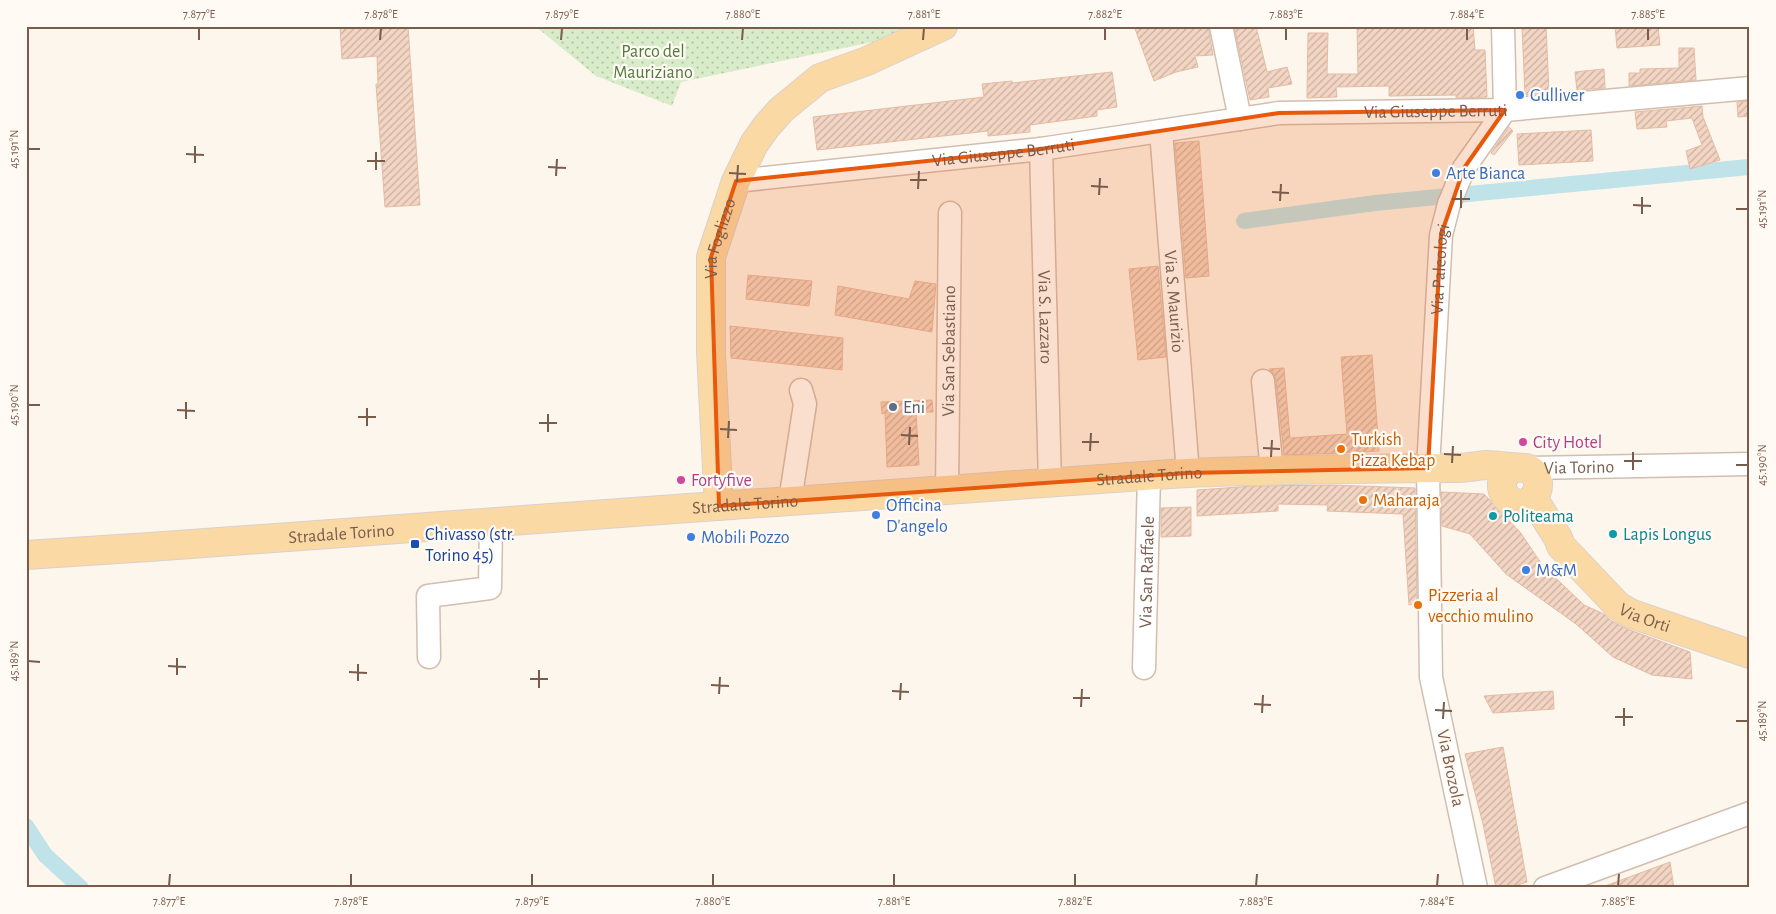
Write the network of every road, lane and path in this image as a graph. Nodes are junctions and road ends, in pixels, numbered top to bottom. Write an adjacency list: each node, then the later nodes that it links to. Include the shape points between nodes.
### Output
1 (942, 26): 9 (main road, Via Foglizzo, via 867,61 820,78 766,126)
2 (1221, 26): 6 (street)
3 (1503, 26): 5 (street)
4 (1750, 88): 5 (street, Via Giuseppe Berruti)
5 (1505, 110): 6 (street, Via Giuseppe Berruti, via 1280,113); 14 (street, Via Paleologi, via 1464,168 1441,235)
6 (1240, 119): 7 (street, Via Giuseppe Berruti)
7 (1162, 131): 8 (street, Via Giuseppe Berruti); 18 (street, Via S. Maurizio)
8 (1041, 149): 9 (street, Via Giuseppe Berruti); 20 (street, Via S. Lazzaro)
9 (736, 180): 24 (main road, Via Foglizzo, via 711,257 711,353)
10 (950, 213): 21 (street, Via San Sebastiano)
11 (1263, 381): 17 (street)
12 (801, 390): 23 (street, via 805,404)
13 (1750, 464): 16 (street, Via Torino)
14 (1428, 468): 15 (main road, Stradale Torino); 17 (main road, Stradale Torino); 31 (street, Via Brozola, via 1431,677)
15 (1465, 468): 16 (main road, Stradale Torino, via 1490,465); 22 (main road, Stradale Torino)
16 (1522, 468): 22 (main road, via 1508,470 1501,483)
17 (1272, 471): 18 (main road, Stradale Torino)
18 (1188, 473): 19 (main road, Stradale Torino)
19 (1149, 476): 20 (main road, Stradale Torino); 29 (street, Via San Raffaele)
20 (1050, 483): 21 (main road, Stradale Torino)
21 (947, 490): 23 (main road, Stradale Torino)
22 (1516, 497): 27 (main road, Via Orti, via 1534,528 1561,546 1618,606 1632,614)
23 (790, 501): 24 (main road, Stradale Torino)
24 (719, 506): 25 (main road, Stradale Torino)
25 (491, 523): 26 (main road, Stradale Torino); 28 (street, via 490,588 428,596)
26 (26, 555)
27 (1750, 654)
28 (429, 657)
29 (1144, 668)
30 (1750, 813): 32 (street)
31 (1476, 888)
32 (1545, 888)

